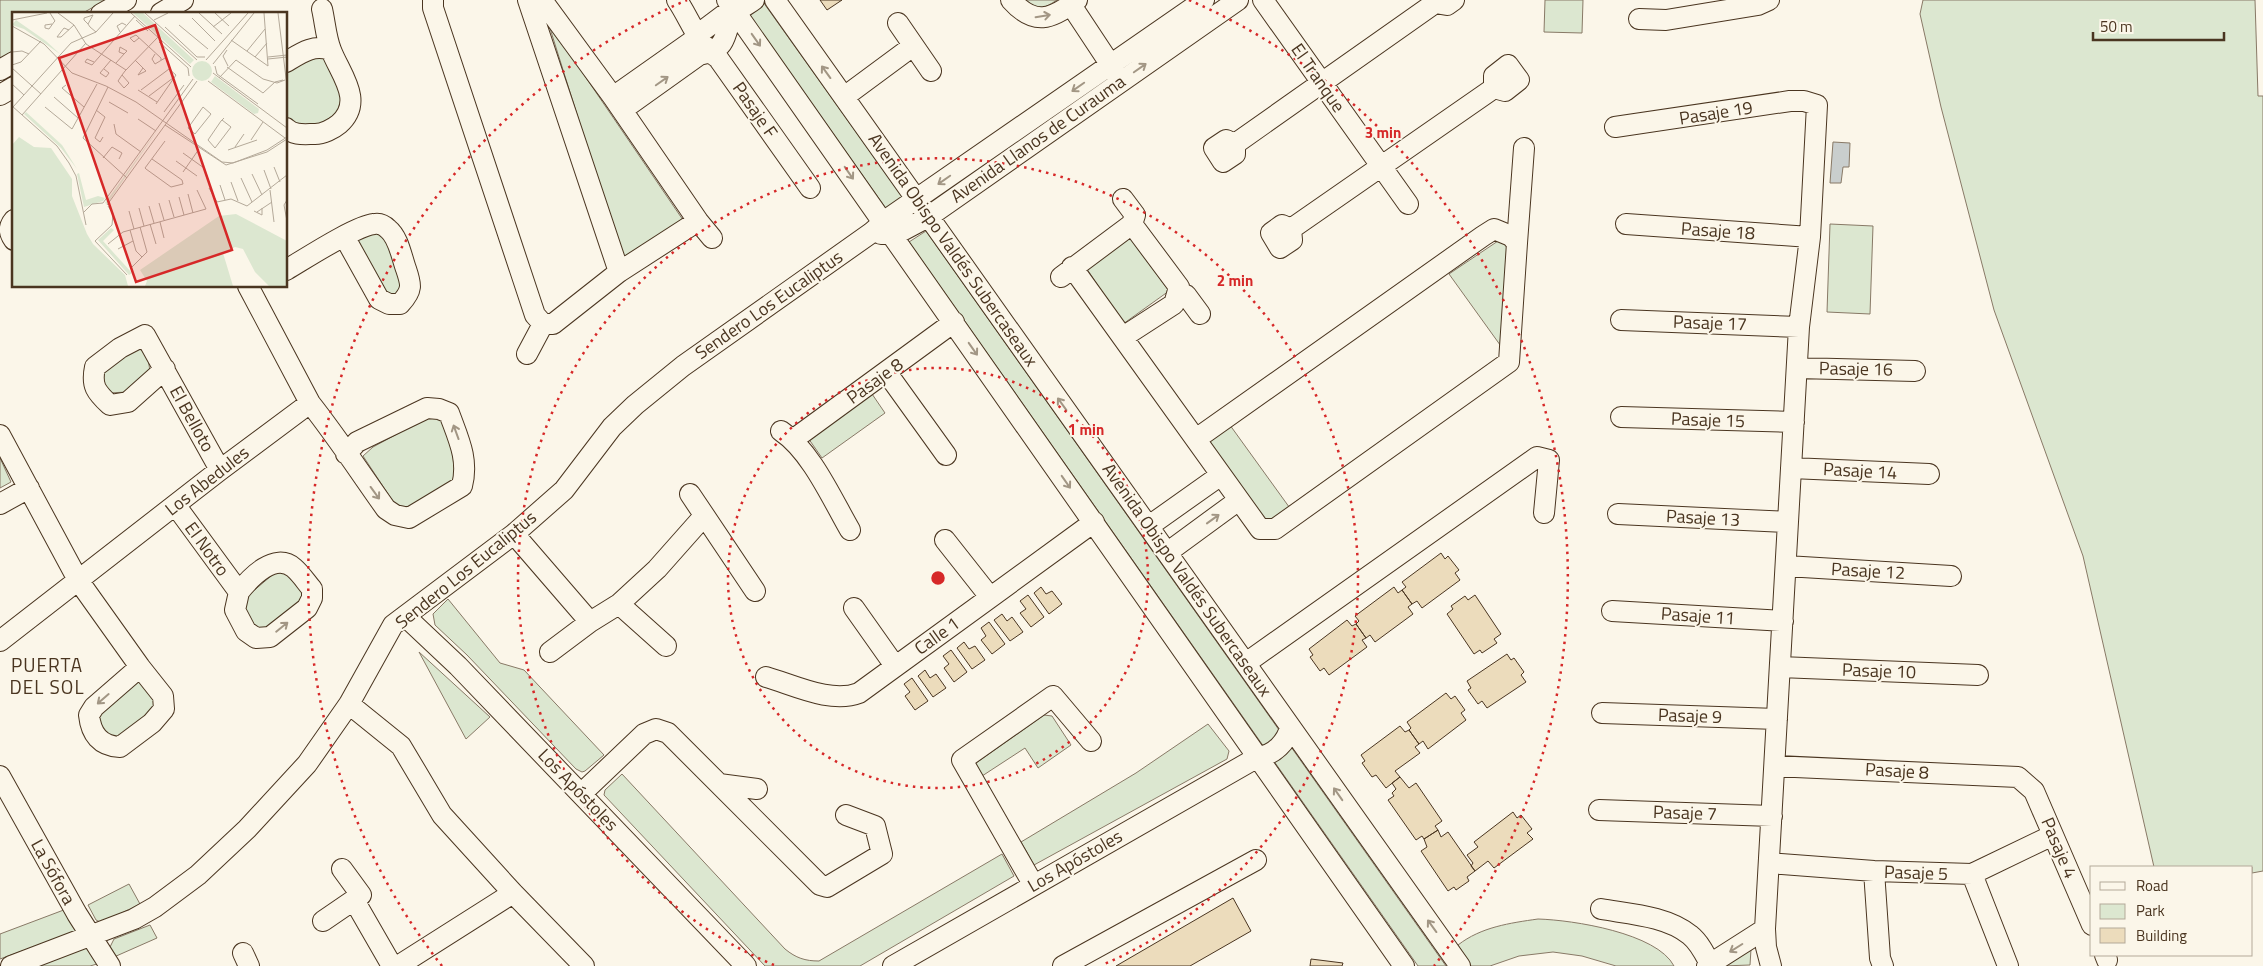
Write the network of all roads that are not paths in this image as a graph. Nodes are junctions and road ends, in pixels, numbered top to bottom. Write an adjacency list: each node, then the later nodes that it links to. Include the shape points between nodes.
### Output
1 (182, 0): 17 (street)
2 (433, 0): 63 (street, via 535,315)
3 (528, 0): 57 (street)
4 (542, 0): 34 (street)
5 (676, 0): 20 (street, Pasaje F)
6 (754, 0): 15 (street)
7 (774, 0): 33 (street, Avenida Obispo Valdés Subercaseaux, one-way to 7)
8 (1011, 0): 14 (street, one-way to 14, via 1028,16 1038,18)
9 (1204, 0): 28 (street, Avenida Llanos de Curauma)
10 (1238, 0): 28 (street, Avenida Llanos de Curauma, one-way to 10)
11 (1263, 0): 29 (street, El Tranque)
12 (1769, 0): 18 (street, via 1758,5 1666,20)
13 (1441, 1): 29 (street)
14 (1074, 2): 28 (street)
15 (732, 7): 20 (street); 23 (street, via 723,43); 50 (street, one-way to 50)
16 (322, 9): 22 (street)
17 (162, 12)
18 (1639, 20)
19 (898, 23): 21 (street)
20 (697, 35): 23 (street, Pasaje F); 34 (street)
21 (913, 46): 27 (street); 33 (street)
22 (330, 50): 24 (street, via 323,47 309,49); 36 (street, via 350,89 346,117 338,126 321,134 301,135)
23 (710, 52): 34 (street, one-way to 23, via 699,55); 40 (street, Pasaje F, via 718,58)
24 (288, 61)
25 (12, 63): 26 (street)
26 (0, 70)
27 (931, 72)
28 (1116, 73): 42 (street, Avenida Llanos de Curauma, one-way to 42); 44 (street, Avenida Llanos de Curauma)
29 (1322, 82): 37 (street); 39 (street, El Tranque)
30 (12, 88): 32 (street)
31 (1494, 88): 39 (street)
32 (0, 94)
33 (844, 97): 42 (street, Avenida Obispo Valdés Subercaseaux)
34 (617, 103): 45 (street)
35 (1615, 127): 53 (street, Pasaje 19, via 1790,101 1817,105)
36 (288, 130)
37 (1235, 144)
38 (1524, 148): 55 (street)
39 (1380, 165): 43 (street, El Tranque); 49 (street)
40 (810, 188)
41 (1123, 199): 47 (street, via 1135,215)
42 (916, 200): 44 (street, Avenida Obispo Valdés Subercaseaux); 50 (street, Avenida Llanos de Curauma)
43 (1408, 204)
44 (928, 217): 50 (street, Avenida Llanos de Curauma); 92 (street, Avenida Obispo Valdés Subercaseaux, one-way to 44)
45 (698, 221): 54 (street); 57 (street)
46 (12, 222): 52 (street)
47 (1132, 224): 59 (street, via 1179,287); 65 (street, via 1067,272)
48 (1626, 224): 53 (street, Pasaje 18)
49 (1291, 228)
50 (883, 230): 62 (street); 94 (street, Sendero Los Eucaliptus, via 683,366 635,405 612,427 564,490)
51 (344, 236): 56 (street)
52 (12, 237)
53 (1810, 237): 64 (street)
54 (712, 238)
55 (1517, 243): 75 (street, via 1511,236 1494,229); 84 (street, via 1509,362 1275,529 1260,529)
56 (288, 269)
57 (619, 272): 63 (street, via 553,324)
58 (252, 288): 71 (street)
59 (1178, 293): 60 (street, via 1186,295); 65 (street, via 1174,304)
60 (1200, 314)
61 (1621, 320): 64 (street, Pasaje 17)
62 (954, 322): 70 (street, Pasaje 8); 90 (street, one-way to 90)
63 (543, 324): 66 (street)
64 (1799, 327): 67 (street)
65 (1123, 338): 75 (street)
66 (527, 354)
67 (1797, 368): 69 (street, Pasaje 16); 73 (street)
68 (165, 369): 79 (street, El Belloto)
69 (1915, 371)
70 (887, 373): 77 (street); 93 (street, Pasaje 8, via 788,435)
71 (310, 403): 76 (street); 79 (street, Los Abedules)
72 (1621, 417): 73 (street, Pasaje 15)
73 (1794, 422): 78 (street)
74 (0, 435): 82 (street)
75 (1196, 439): 81 (street)
76 (346, 454): 76 (street, one-way to 76, via 386,509 409,518 462,486 466,472 465,458 449,413 439,409 428,408 358,442)
77 (946, 456)
78 (1791, 468): 80 (street, Pasaje 14); 91 (street)
79 (220, 470): 86 (street, Los Abedules)
80 (1929, 474)
81 (1221, 475): 84 (street); 92 (street)
82 (29, 488): 85 (street); 99 (street)
83 (690, 494): 89 (street)
84 (1239, 500): 96 (street, one-way to 84)
85 (0, 504)
86 (176, 506): 99 (street, Los Abedules); 101 (street, El Notro)
87 (1544, 514): 112 (street, via 1550,460 1537,457)
88 (1618, 514): 91 (street, Pasaje 13)
89 (704, 516): 100 (street); 103 (street, via 657,569)
90 (1094, 522): 102 (street, Calle 1); 123 (street)
91 (1788, 522): 97 (street)
92 (1150, 526): 96 (street, Avenida Obispo Valdés Subercaseaux)
93 (850, 530)
94 (514, 534): 106 (street, Sendero Los Eucaliptus); 107 (street)
95 (945, 540): 102 (street)
96 (1168, 552): 112 (street, Avenida Obispo Valdés Subercaseaux)
97 (1786, 566): 98 (street, Pasaje 12); 108 (street)
98 (1951, 576)
99 (78, 580): 109 (street, Los Abedules); 114 (street)
100 (755, 591)
101 (239, 592)
102 (990, 597): 113 (street, Calle 1)
103 (619, 604): 107 (street); 110 (street)
104 (854, 608): 113 (street)
105 (1612, 611): 108 (street, Pasaje 11)
106 (406, 617): 118 (street, Sendero Los Eucaliptus, via 393,625); 129 (street, Los Apóstoles)
107 (590, 622): 111 (street)
108 (1783, 622): 115 (street)
109 (0, 640)
110 (666, 646)
111 (550, 652)
112 (1246, 663): 121 (street, Avenida Obispo Valdés Subercaseaux)
113 (895, 666): 117 (street, Calle 1, via 847,698)
114 (140, 667)
115 (1780, 667): 116 (street, Pasaje 10); 120 (street)
116 (1978, 675)
117 (766, 677)
118 (349, 704): 140 (street, via 400,746 442,814); 146 (street, Sendero Los Eucaliptus, via 307,764 222,854 154,908)
119 (1602, 712): 120 (street, Pasaje 9)
120 (1777, 719): 124 (street)
121 (1290, 727): 123 (street, Los Apóstoles, via 1281,745); 158 (street, Avenida Obispo Valdés Subercaseaux, one-way to 121)
122 (1091, 740): 139 (street, via 1053,696 962,760)
123 (1258, 757): 139 (street, Los Apóstoles); 157 (street)
124 (1775, 766): 126 (street, Pasaje 8); 132 (street)
125 (0, 776): 146 (street, La Sófora)
126 (2018, 777): 133 (street, Pasaje 4, via 2034,791)
127 (719, 784): 128 (street); 129 (street, via 668,733 656,729 644,734); 131 (street, via 820,885 827,887 882,854 875,826)
128 (757, 789)
129 (582, 793): 154 (street, Los Apóstoles)
130 (1599, 810): 132 (street, Pasaje 7)
131 (846, 815)
132 (1772, 816): 135 (street)
133 (2054, 835): 138 (street, Pasaje 5); 143 (street, Pasaje 4)
134 (1256, 860): 156 (street)
135 (1769, 863): 137 (street, Pasaje 5); 145 (street)
136 (342, 869): 141 (street, via 361,895)
137 (1874, 871): 138 (street, Pasaje 5); 159 (street)
138 (1972, 874): 160 (street)
139 (1033, 884): 155 (street, Los Apóstoles)
140 (513, 893): 152 (street); 153 (street)
141 (354, 900): 144 (street); 151 (street)
142 (1601, 909): 148 (street, via 1657,920 1690,935)
143 (2090, 920)
144 (324, 921)
145 (1765, 929): 147 (street); 148 (street, one-way to 148)
146 (92, 937): 149 (street, Sendero Los Eucaliptus); 150 (street, La Sófora)
147 (1766, 964)
148 (1709, 965)
149 (11, 966)
150 (110, 966)
151 (392, 966)
152 (398, 966)
153 (584, 966)
154 (746, 966)
155 (893, 966)
156 (1063, 966)
157 (1404, 966)
158 (1460, 966)
159 (1883, 966)
160 (2008, 966)

